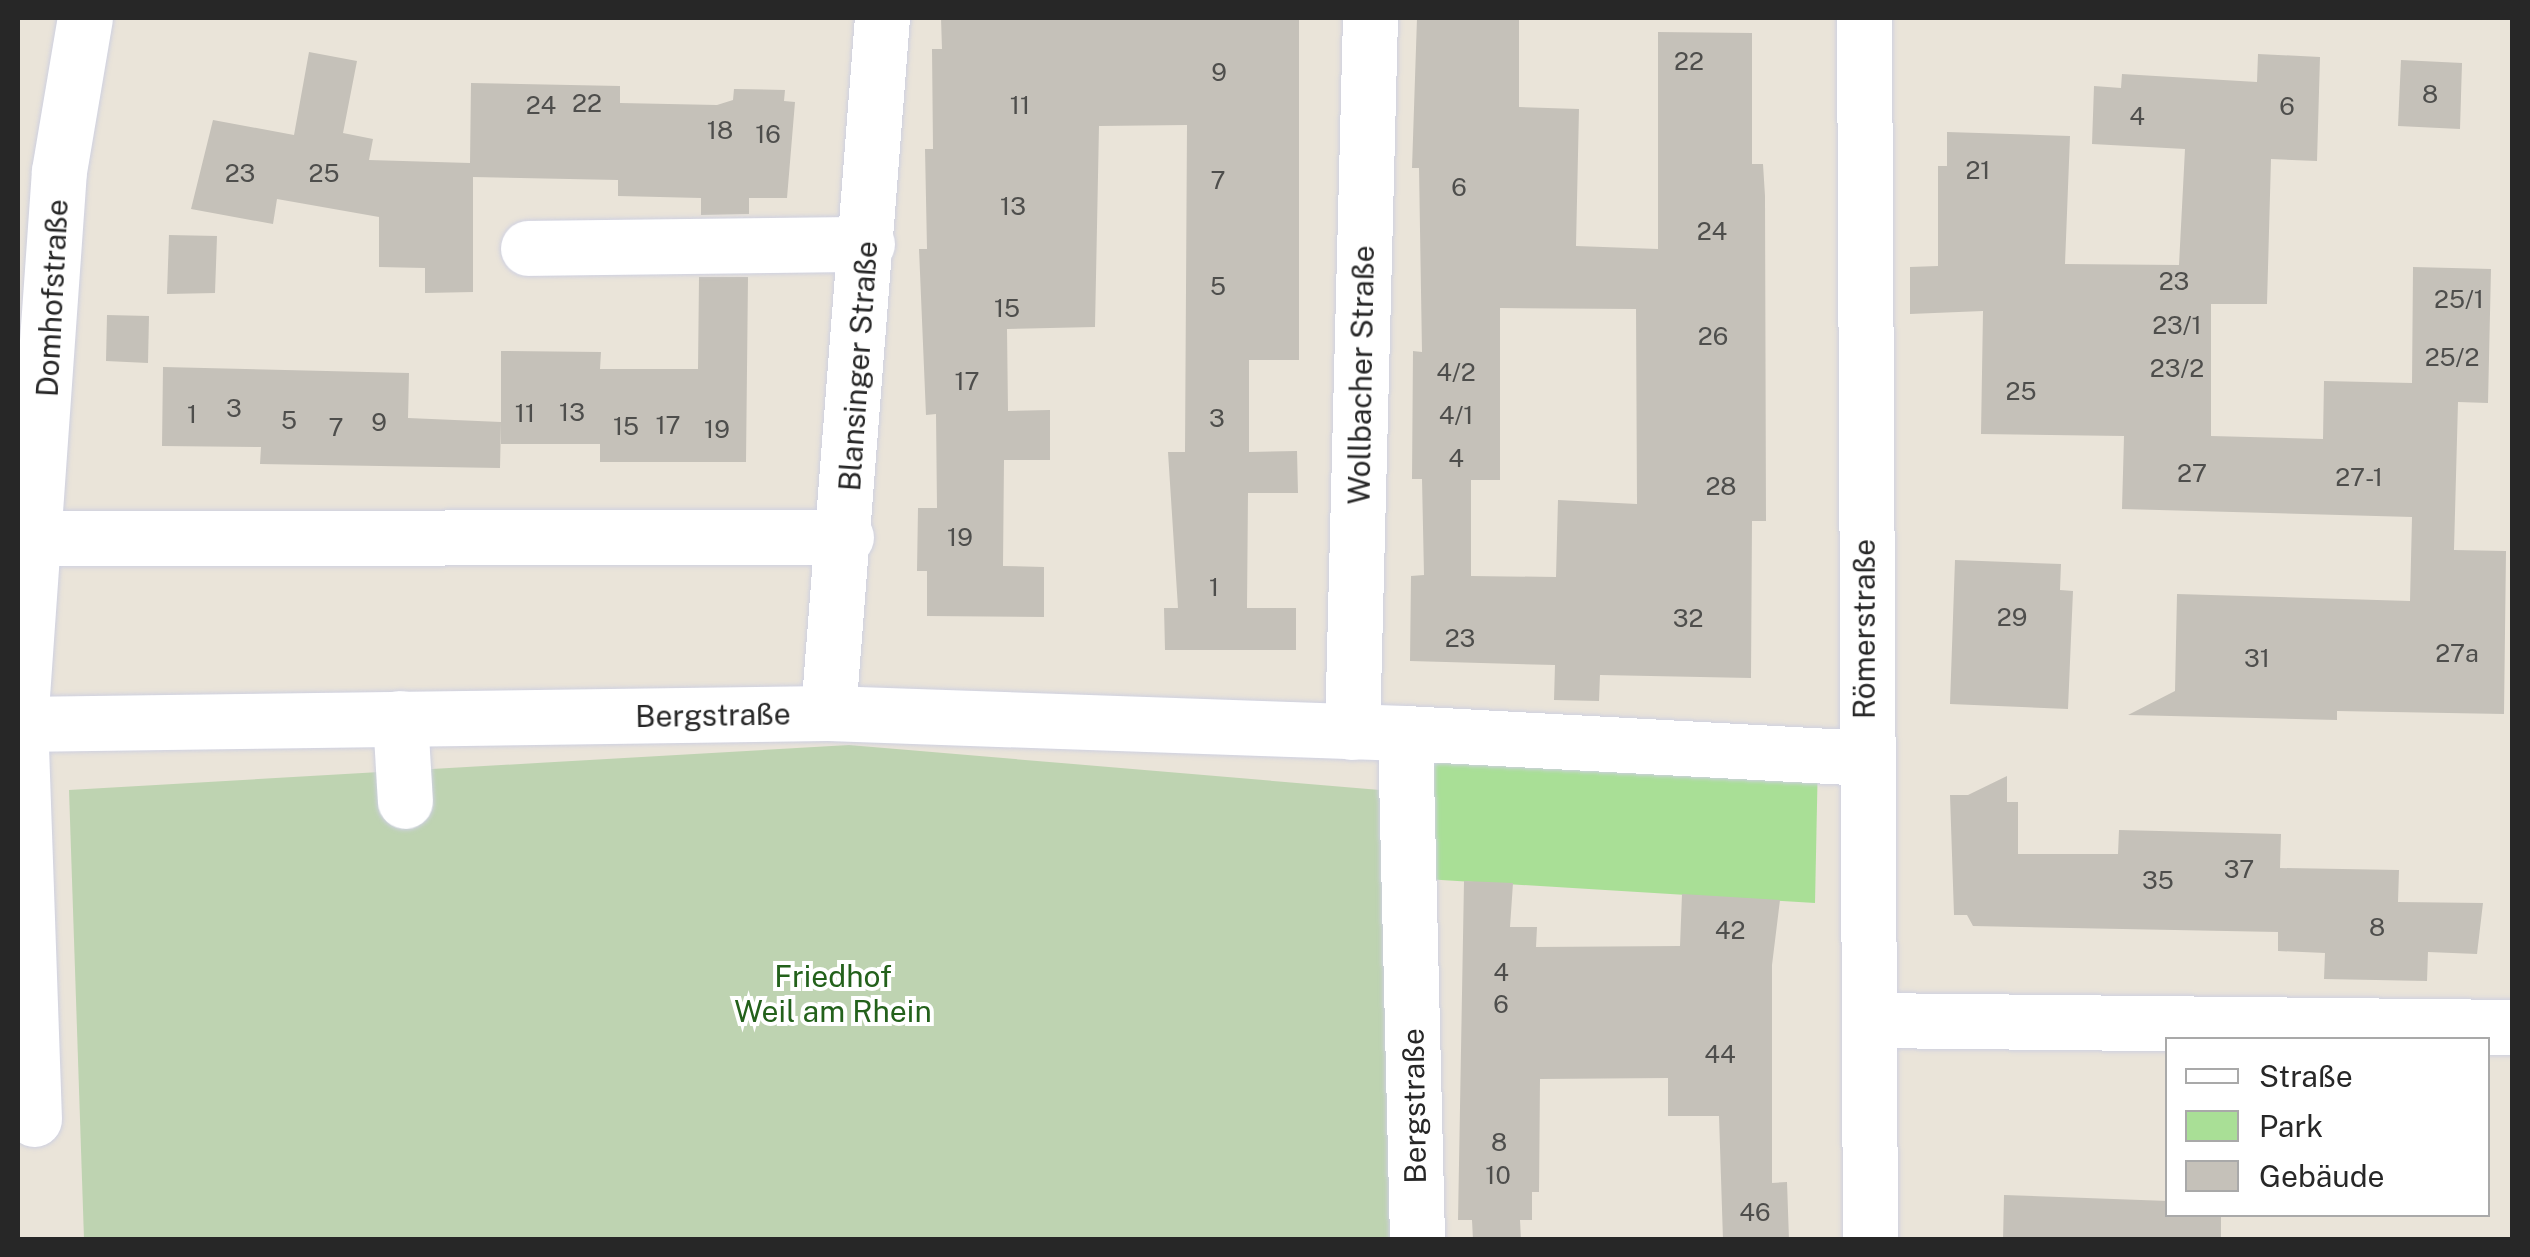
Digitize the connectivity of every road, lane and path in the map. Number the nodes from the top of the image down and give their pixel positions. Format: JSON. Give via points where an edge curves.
{"nodes":[{"id":1,"x":86,"y":18,"type":"edge"},
{"id":2,"x":882,"y":18,"type":"edge"},
{"id":3,"x":1370,"y":18,"type":"edge"},
{"id":4,"x":1864,"y":18,"type":"edge"},
{"id":5,"x":866,"y":244,"type":"junction"},
{"id":6,"x":528,"y":248,"type":"dead end"},
{"id":7,"x":846,"y":537,"type":"junction"},
{"id":8,"x":38,"y":538,"type":"junction"},
{"id":9,"x":828,"y":713,"type":"junction"},
{"id":10,"x":400,"y":718,"type":"junction"},
{"id":11,"x":19,"y":724,"type":"edge"},
{"id":12,"x":1352,"y":732,"type":"junction"},
{"id":13,"x":1405,"y":732,"type":"junction"},
{"id":14,"x":1863,"y":758,"type":"junction"},
{"id":15,"x":405,"y":801,"type":"dead end"},
{"id":16,"x":1869,"y":1020,"type":"junction"},
{"id":17,"x":2512,"y":1027,"type":"edge"},
{"id":18,"x":34,"y":1118,"type":"dead end"},
{"id":19,"x":1417,"y":1240,"type":"edge"},
{"id":20,"x":1870,"y":1240,"type":"edge"}],
"edges":[{"from":1,"to":8,"type":"street","name":"Domhofstraße","via":[[60,171]]},
{"from":2,"to":5,"type":"street","name":"Blansinger Straße"},
{"from":3,"to":12,"type":"street","name":"Wollbacher Straße"},
{"from":4,"to":14,"type":"street","name":"Römerstraße"},
{"from":5,"to":6,"type":"street"},
{"from":5,"to":7,"type":"street","name":"Blansinger Straße"},
{"from":7,"to":8,"type":"street"},
{"from":7,"to":9,"type":"street","name":"Blansinger Straße"},
{"from":8,"to":11,"type":"street","name":"Domhofstraße"},
{"from":9,"to":10,"type":"street","name":"Bergstraße"},
{"from":9,"to":12,"type":"street","name":"Bergstraße"},
{"from":10,"to":11,"type":"street","name":"Bergstraße"},
{"from":10,"to":15,"type":"street"},
{"from":11,"to":18,"type":"street","name":"Domhofstraße"},
{"from":12,"to":13,"type":"street","name":"Bergstraße"},
{"from":13,"to":14,"type":"street","name":"Bergstraße"},
{"from":13,"to":19,"type":"street","name":"Bergstraße"},
{"from":14,"to":16,"type":"street","name":"Römerstraße"},
{"from":16,"to":17,"type":"street"},
{"from":16,"to":20,"type":"street","name":"Römerstraße"}]}
